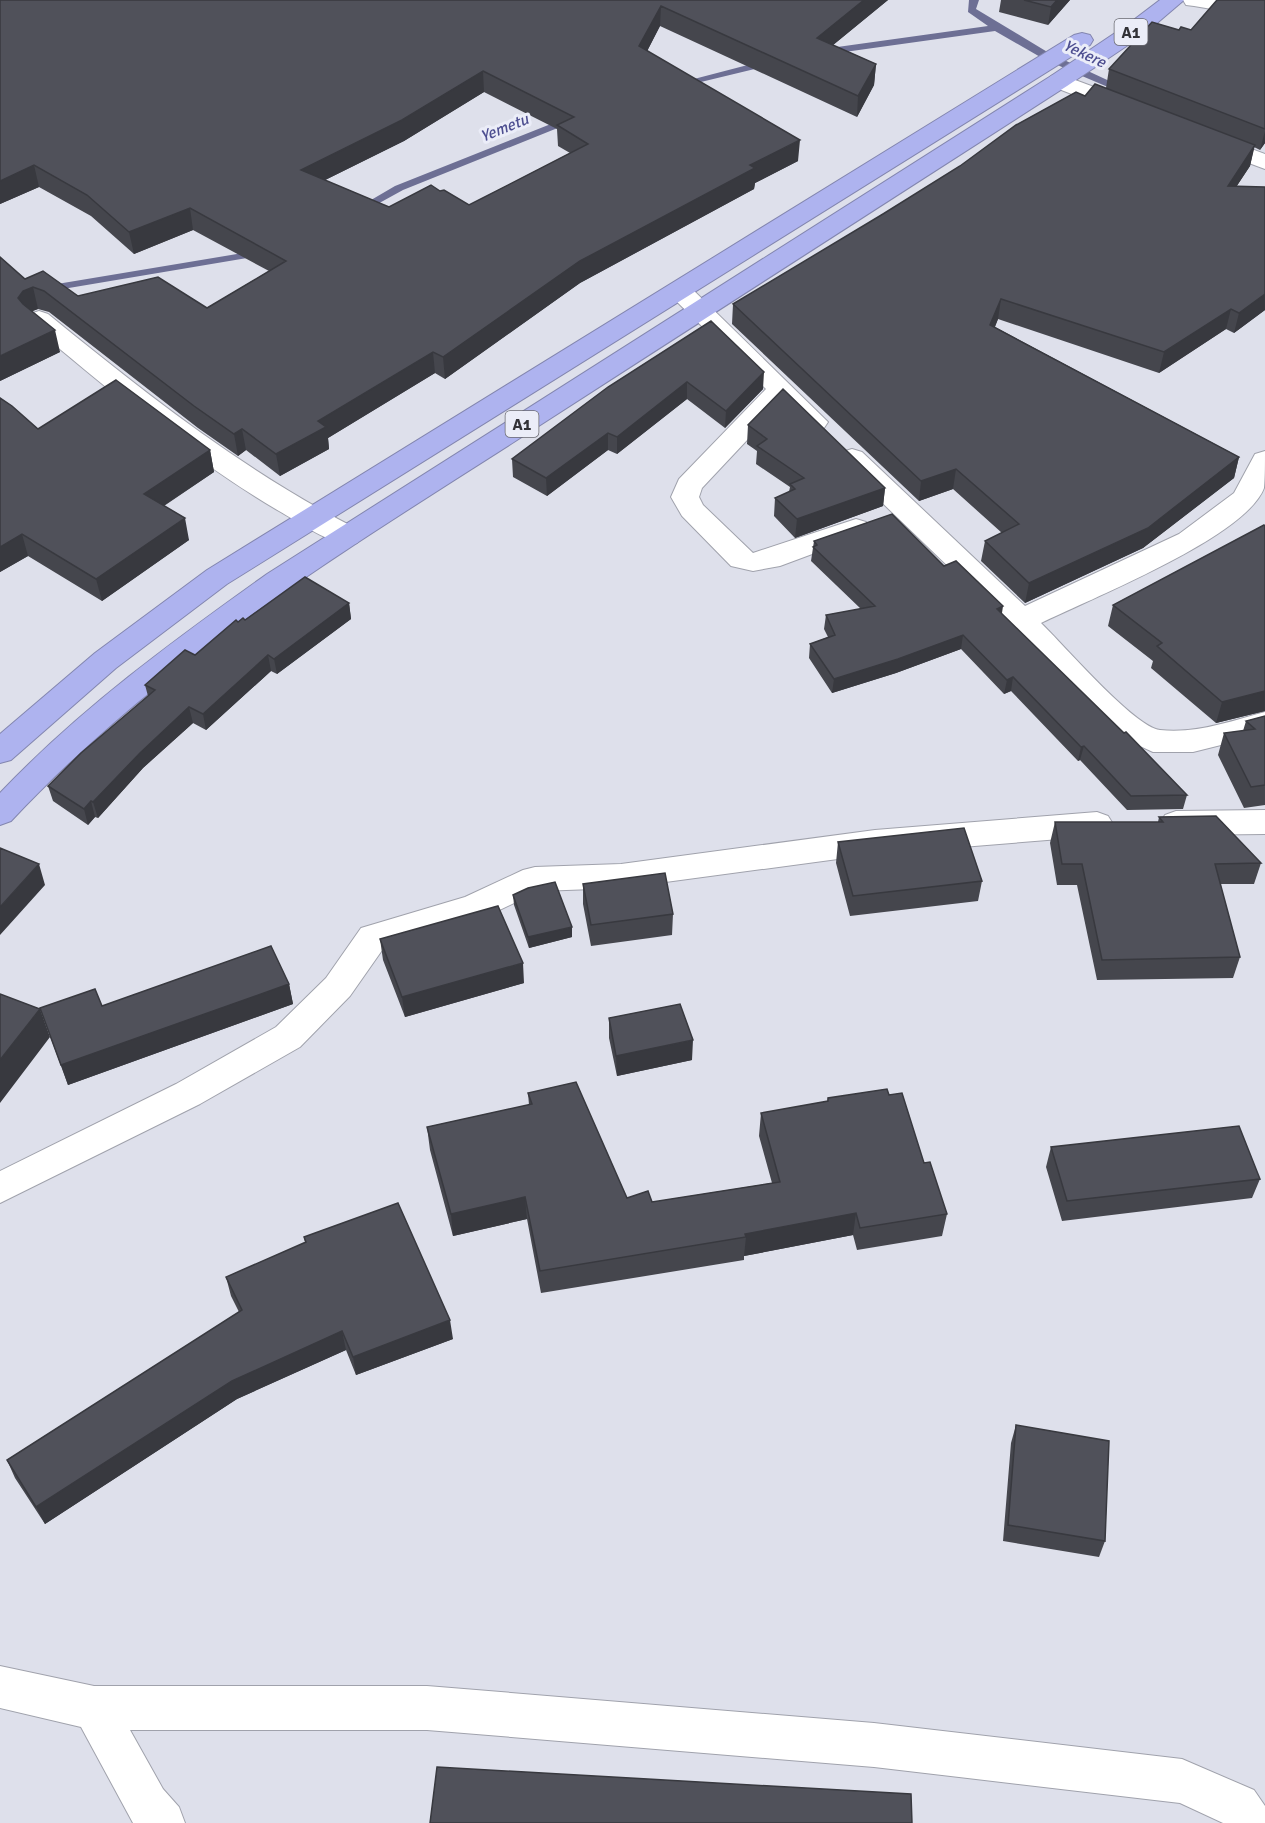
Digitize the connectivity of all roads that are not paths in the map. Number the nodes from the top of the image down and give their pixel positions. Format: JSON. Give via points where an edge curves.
{"nodes":[{"id":1,"x":1141,"y":0,"type":"edge"},
{"id":2,"x":1173,"y":0,"type":"edge"},
{"id":3,"x":1194,"y":0,"type":"edge"},
{"id":4,"x":1265,"y":12,"type":"edge"},
{"id":5,"x":1064,"y":67,"type":"junction"},
{"id":6,"x":1146,"y":115,"type":"edge"},
{"id":7,"x":1189,"y":132,"type":"edge"},
{"id":8,"x":1265,"y":162,"type":"edge"},
{"id":9,"x":679,"y":290,"type":"junction"},
{"id":10,"x":699,"y":310,"type":"junction"},
{"id":11,"x":39,"y":319,"type":"edge"},
{"id":12,"x":781,"y":389,"type":"junction"},
{"id":13,"x":1265,"y":460,"type":"edge"},
{"id":14,"x":906,"y":510,"type":"junction"},
{"id":15,"x":311,"y":519,"type":"junction"},
{"id":16,"x":347,"y":536,"type":"junction"},
{"id":17,"x":1021,"y":620,"type":"junction"},
{"id":18,"x":1265,"y":723,"type":"edge"},
{"id":19,"x":0,"y":752,"type":"edge"},
{"id":20,"x":0,"y":813,"type":"edge"},
{"id":21,"x":1265,"y":822,"type":"edge"},
{"id":22,"x":0,"y":1188,"type":"edge"},
{"id":23,"x":0,"y":1687,"type":"edge"},
{"id":24,"x":94,"y":1708,"type":"junction"},
{"id":25,"x":163,"y":1823,"type":"edge"},
{"id":26,"x":1250,"y":1823,"type":"edge"}],
"edges":[{"from":1,"to":5,"type":"highway","number":"A1","via":[[1102,29]]},
{"from":2,"to":5,"type":"highway","number":"A1"},
{"from":3,"to":4,"type":"street"},
{"from":5,"to":6,"type":"street"},
{"from":5,"to":9,"type":"highway","number":"A1"},
{"from":5,"to":10,"type":"highway","number":"A1"},
{"from":7,"to":8,"type":"street"},
{"from":9,"to":10,"type":"street"},
{"from":9,"to":15,"type":"highway","number":"A1"},
{"from":10,"to":12,"type":"street"},
{"from":10,"to":16,"type":"highway","number":"A1"},
{"from":11,"to":15,"type":"street","via":[[139,403],[256,487]]},
{"from":12,"to":14,"type":"street"},
{"from":12,"to":14,"type":"street","via":[[689,485],[685,497],[692,510],[741,559],[770,559]]},
{"from":13,"to":17,"type":"street","via":[[1245,498],[1189,541]]},
{"from":14,"to":17,"type":"street"},
{"from":15,"to":16,"type":"street"},
{"from":15,"to":19,"type":"highway","number":"A1","via":[[217,577],[126,643]]},
{"from":16,"to":20,"type":"highway","number":"A1","via":[[180,650],[99,716]]},
{"from":17,"to":18,"type":"street","via":[[1125,726],[1153,741],[1193,741]]},
{"from":21,"to":22,"type":"street","via":[[1076,825],[875,842],[621,876],[535,879],[475,907],[373,937],[338,987],[288,1037],[188,1094]]},
{"from":23,"to":24,"type":"street"},
{"from":24,"to":25,"type":"street","via":[[147,1805]]},
{"from":24,"to":26,"type":"street","via":[[427,1708],[874,1745],[1182,1781],[1238,1806]]}]}
